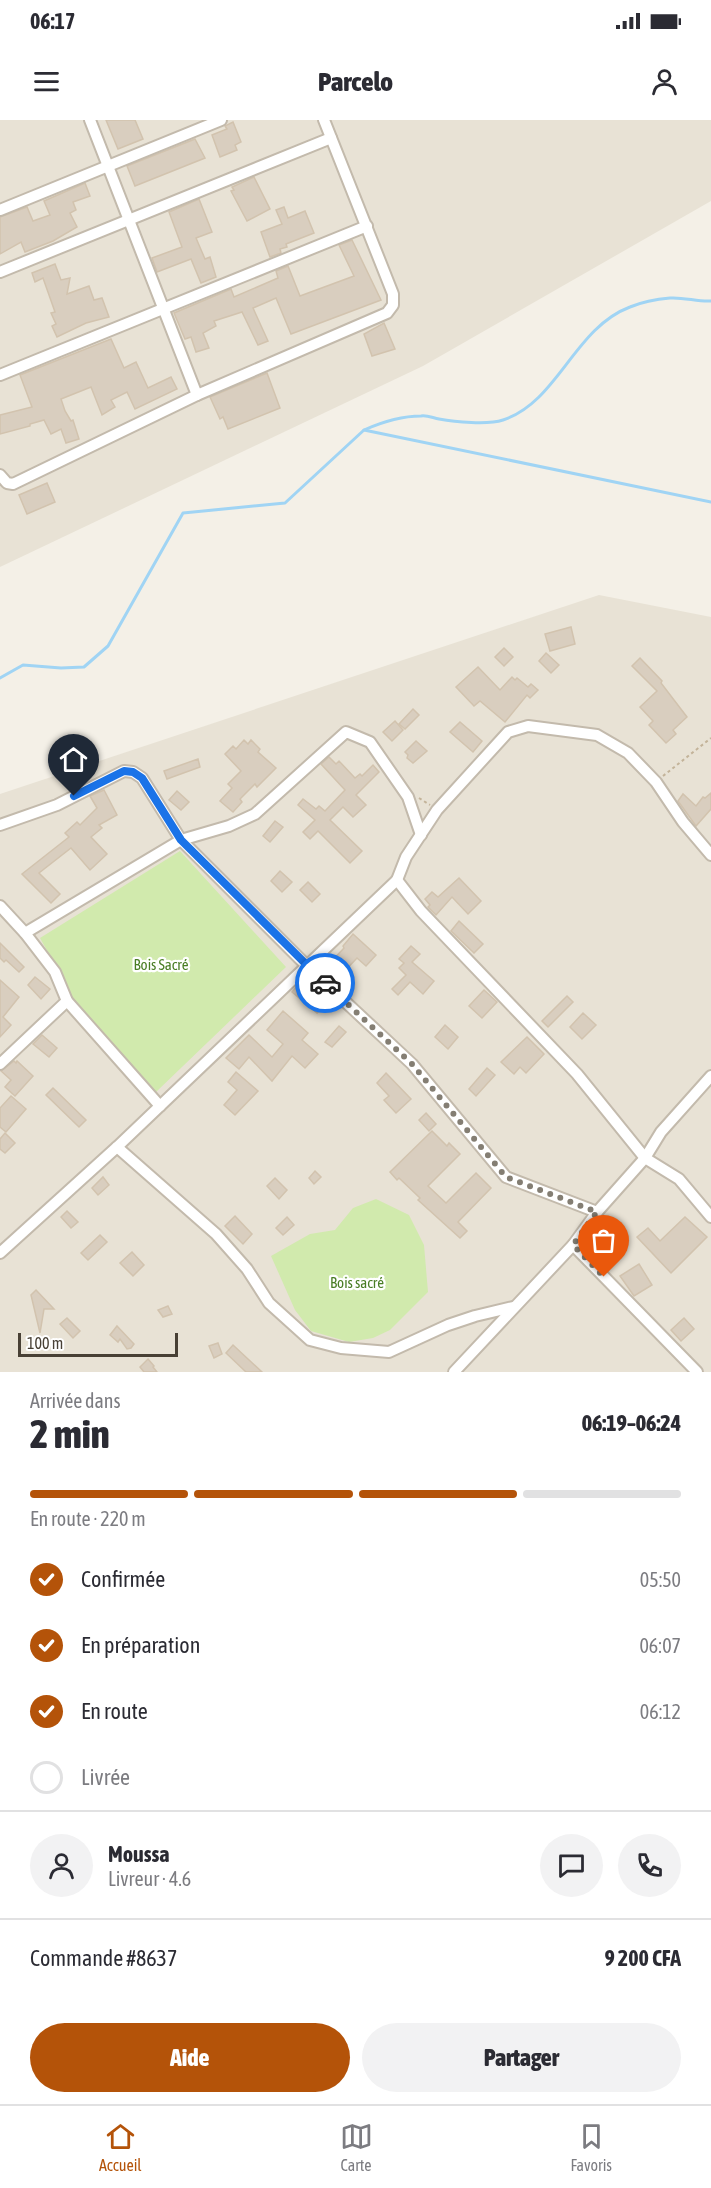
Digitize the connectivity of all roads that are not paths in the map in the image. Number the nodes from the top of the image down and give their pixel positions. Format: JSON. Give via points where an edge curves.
{"nodes":[{"id":1,"x":90,"y":120,"type":"edge"},
{"id":2,"x":221,"y":120,"type":"edge"},
{"id":3,"x":324,"y":120,"type":"edge"},
{"id":4,"x":331,"y":138,"type":"junction"},
{"id":5,"x":108,"y":166,"type":"junction"},
{"id":6,"x":0,"y":210,"type":"edge"},
{"id":7,"x":129,"y":219,"type":"junction"},
{"id":8,"x":367,"y":226,"type":"junction"},
{"id":9,"x":0,"y":272,"type":"edge"},
{"id":10,"x":164,"y":308,"type":"junction"},
{"id":11,"x":0,"y":375,"type":"edge"},
{"id":12,"x":197,"y":395,"type":"junction"},
{"id":13,"x":0,"y":475,"type":"edge"},
{"id":14,"x":0,"y":825,"type":"edge"},
{"id":15,"x":421,"y":835,"type":"junction"},
{"id":16,"x":181,"y":840,"type":"junction"},
{"id":17,"x":711,"y":855,"type":"edge"},
{"id":18,"x":397,"y":880,"type":"junction"},
{"id":19,"x":0,"y":906,"type":"edge"},
{"id":20,"x":25,"y":933,"type":"junction"},
{"id":21,"x":308,"y":967,"type":"junction"},
{"id":22,"x":67,"y":1001,"type":"junction"},
{"id":23,"x":0,"y":1064,"type":"edge"},
{"id":24,"x":711,"y":1076,"type":"edge"},
{"id":25,"x":160,"y":1106,"type":"junction"},
{"id":26,"x":117,"y":1147,"type":"junction"},
{"id":27,"x":645,"y":1158,"type":"junction"},
{"id":28,"x":597,"y":1212,"type":"junction"},
{"id":29,"x":711,"y":1217,"type":"edge"},
{"id":30,"x":573,"y":1245,"type":"junction"},
{"id":31,"x":0,"y":1253,"type":"edge"},
{"id":32,"x":513,"y":1307,"type":"junction"},
{"id":33,"x":454,"y":1372,"type":"edge"},
{"id":34,"x":697,"y":1372,"type":"edge"}],
"edges":[{"from":1,"to":5,"type":"street"},
{"from":2,"to":5,"type":"street"},
{"from":3,"to":4,"type":"street"},
{"from":4,"to":7,"type":"street"},
{"from":4,"to":8,"type":"street"},
{"from":5,"to":6,"type":"street"},
{"from":5,"to":7,"type":"street"},
{"from":7,"to":9,"type":"street"},
{"from":7,"to":10,"type":"street"},
{"from":8,"to":10,"type":"street"},
{"from":8,"to":12,"type":"street","via":[[393,294],[393,305],[387,313]]},
{"from":10,"to":11,"type":"street"},
{"from":10,"to":12,"type":"street"},
{"from":12,"to":13,"type":"street","via":[[13,484]]},
{"from":14,"to":16,"type":"street","via":[[57,805],[124,771],[142,778]]},
{"from":15,"to":16,"type":"street","via":[[408,797],[370,742],[346,732],[255,814]]},
{"from":15,"to":17,"type":"street","via":[[437,810],[508,732],[528,726],[597,735],[628,753],[656,782]]},
{"from":15,"to":18,"type":"street","via":[[405,857]]},
{"from":16,"to":20,"type":"street"},
{"from":16,"to":21,"type":"street"},
{"from":18,"to":21,"type":"street"},
{"from":18,"to":27,"type":"street","via":[[421,911],[577,1074]]},
{"from":19,"to":20,"type":"street"},
{"from":20,"to":22,"type":"street","via":[[55,972]]},
{"from":21,"to":25,"type":"street"},
{"from":21,"to":28,"type":"street","via":[[412,1064],[506,1177]]},
{"from":22,"to":23,"type":"street"},
{"from":22,"to":25,"type":"street"},
{"from":24,"to":27,"type":"street","via":[[661,1131]]},
{"from":25,"to":26,"type":"street"},
{"from":26,"to":31,"type":"street"},
{"from":26,"to":32,"type":"street","via":[[216,1234],[247,1269],[269,1303],[310,1340],[341,1348],[389,1352],[448,1325]]},
{"from":27,"to":28,"type":"street"},
{"from":27,"to":29,"type":"street","via":[[679,1179]]},
{"from":28,"to":30,"type":"street"},
{"from":30,"to":32,"type":"street"},
{"from":30,"to":34,"type":"street"},
{"from":32,"to":33,"type":"street"}]}
